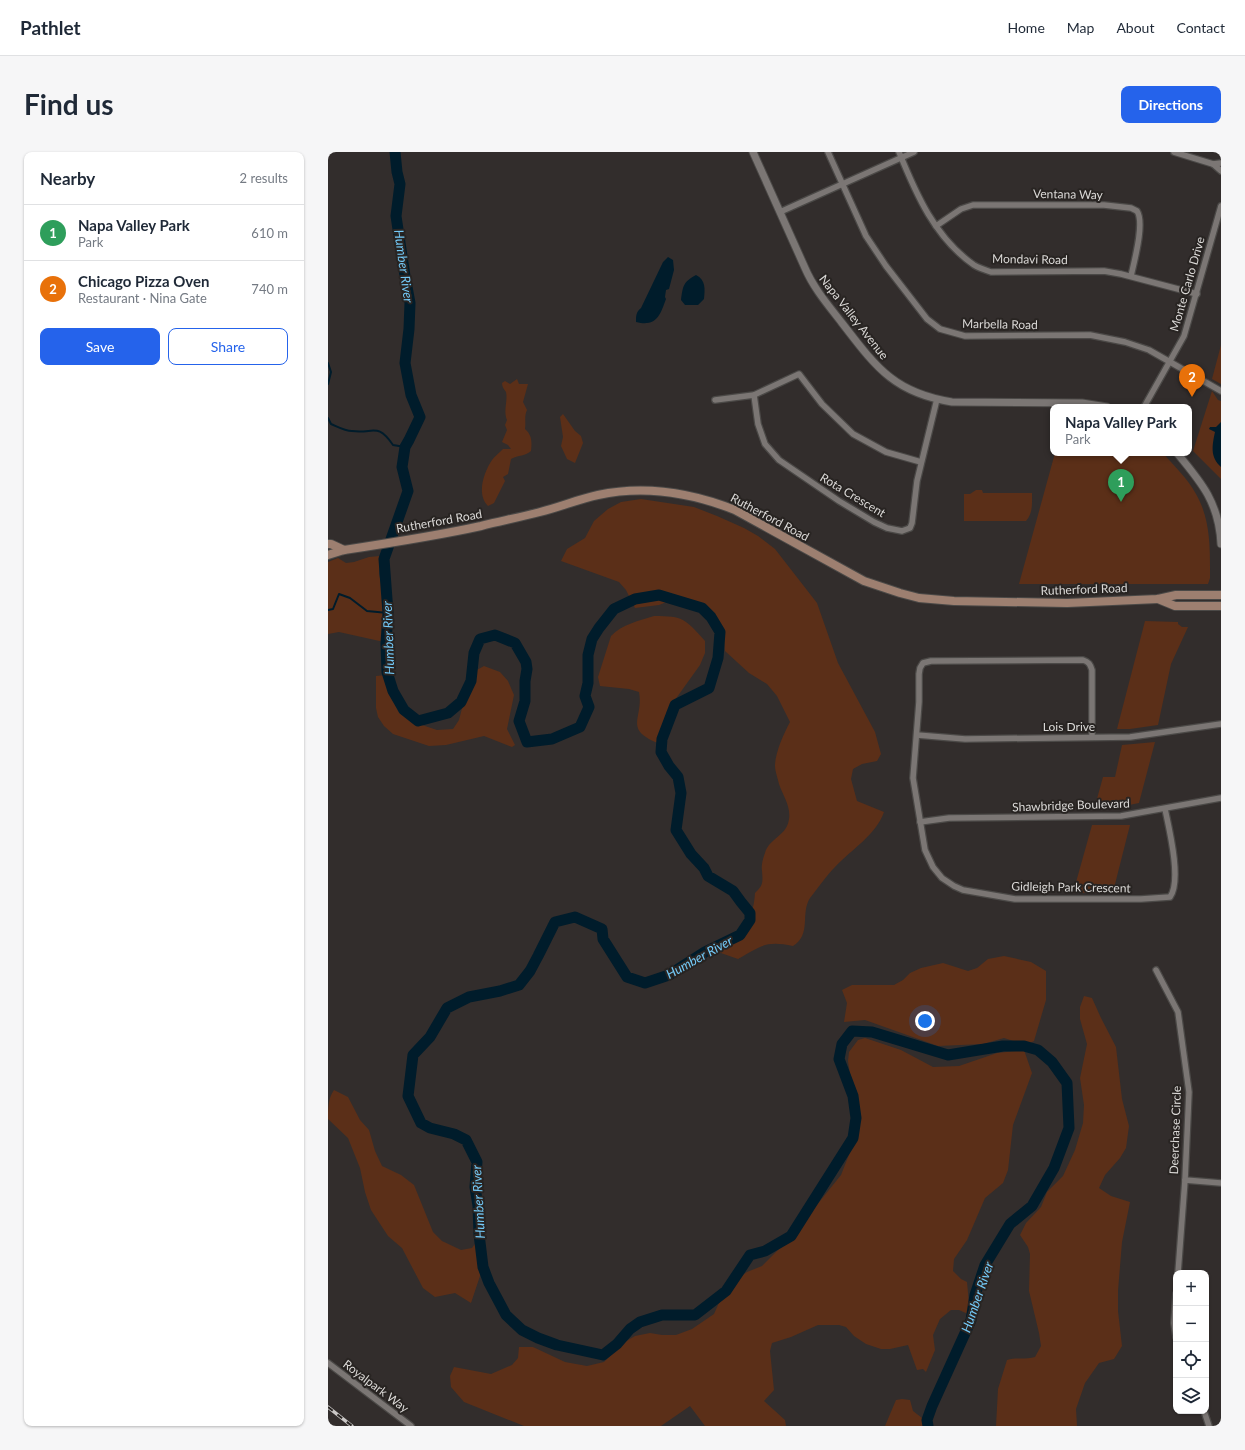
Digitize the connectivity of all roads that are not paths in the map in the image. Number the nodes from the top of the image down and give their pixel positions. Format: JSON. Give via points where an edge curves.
{"nodes":[{"id":1,"x":753,"y":152,"type":"edge"},
{"id":2,"x":828,"y":152,"type":"edge"},
{"id":3,"x":914,"y":152,"type":"edge"},
{"id":4,"x":1174,"y":152,"type":"edge"},
{"id":5,"x":900,"y":155,"type":"edge"},
{"id":6,"x":1221,"y":163,"type":"edge"},
{"id":7,"x":1213,"y":164,"type":"junction"},
{"id":8,"x":1221,"y":171,"type":"edge"},
{"id":9,"x":842,"y":184,"type":"junction"},
{"id":10,"x":1221,"y":206,"type":"edge"},
{"id":11,"x":780,"y":212,"type":"junction"},
{"id":12,"x":936,"y":226,"type":"junction"},
{"id":13,"x":1131,"y":276,"type":"junction"},
{"id":14,"x":1196,"y":294,"type":"junction"},
{"id":15,"x":1170,"y":362,"type":"junction"},
{"id":16,"x":1221,"y":392,"type":"edge"},
{"id":17,"x":754,"y":395,"type":"junction"},
{"id":18,"x":715,"y":400,"type":"dead end"},
{"id":19,"x":937,"y":400,"type":"junction"},
{"id":20,"x":1088,"y":404,"type":"edge"},
{"id":21,"x":1146,"y":404,"type":"edge"},
{"id":22,"x":1179,"y":456,"type":"edge"},
{"id":23,"x":921,"y":462,"type":"junction"},
{"id":24,"x":328,"y":544,"type":"edge"},
{"id":25,"x":1221,"y":544,"type":"edge"},
{"id":26,"x":344,"y":550,"type":"junction"},
{"id":27,"x":328,"y":555,"type":"edge"},
{"id":28,"x":1221,"y":595,"type":"edge"},
{"id":29,"x":1158,"y":599,"type":"junction"},
{"id":30,"x":1221,"y":606,"type":"edge"},
{"id":31,"x":1221,"y":724,"type":"edge"},
{"id":32,"x":917,"y":735,"type":"junction"},
{"id":33,"x":1092,"y":737,"type":"junction"},
{"id":34,"x":1221,"y":798,"type":"edge"},
{"id":35,"x":1165,"y":809,"type":"junction"},
{"id":36,"x":920,"y":822,"type":"junction"},
{"id":37,"x":1156,"y":970,"type":"dead end"},
{"id":38,"x":1185,"y":1180,"type":"junction"},
{"id":39,"x":1221,"y":1183,"type":"edge"},
{"id":40,"x":1178,"y":1270,"type":"edge"},
{"id":41,"x":328,"y":1363,"type":"edge"},
{"id":42,"x":1205,"y":1414,"type":"edge"},
{"id":43,"x":411,"y":1426,"type":"edge"},
{"id":44,"x":1209,"y":1426,"type":"edge"}],
"edges":[{"from":1,"to":11,"type":"street","name":"Napa Valley Avenue"},
{"from":2,"to":9,"type":"street","name":"Marbella Road"},
{"from":3,"to":5,"type":"street"},
{"from":4,"to":7,"type":"street"},
{"from":5,"to":9,"type":"street"},
{"from":5,"to":12,"type":"street","name":"Mondavi Road","via":[[926,212]]},
{"from":6,"to":7,"type":"street"},
{"from":7,"to":8,"type":"street"},
{"from":9,"to":11,"type":"street"},
{"from":9,"to":15,"type":"street","name":"Marbella Road","via":[[866,236],[882,260],[927,319],[940,329],[965,336],[1090,335],[1149,350]]},
{"from":10,"to":14,"type":"street","name":"Monte Carlo Drive"},
{"from":11,"to":19,"type":"street","name":"Napa Valley Avenue","via":[[814,286],[875,364],[904,387]]},
{"from":12,"to":13,"type":"street","name":"Mondavi Road","via":[[954,249],[975,266],[991,272],[1104,271]]},
{"from":12,"to":13,"type":"street","name":"Ventana Way","via":[[961,209],[973,205],[1099,205],[1131,208],[1137,211],[1140,220]]},
{"from":13,"to":14,"type":"street","name":"Mondavi Road"},
{"from":14,"to":15,"type":"street","name":"Monte Carlo Drive","via":[[1184,336]]},
{"from":15,"to":16,"type":"street","name":"Marbella Road"},
{"from":15,"to":21,"type":"street","name":"Monte Carlo Drive"},
{"from":17,"to":18,"type":"street"},
{"from":17,"to":23,"type":"street","via":[[799,374],[822,404],[853,434],[886,452]]},
{"from":17,"to":23,"type":"street","name":"Rota Crescent","via":[[758,424],[765,444],[779,460],[839,501],[888,528],[902,531],[910,528]]},
{"from":19,"to":20,"type":"street","name":"Napa Valley Avenue","via":[[962,403]]},
{"from":19,"to":23,"type":"street","name":"Rota Crescent"},
{"from":22,"to":25,"type":"street","via":[[1209,495],[1218,520]]},
{"from":24,"to":26,"type":"main road"},
{"from":26,"to":27,"type":"main road","name":"Rutherford Road"},
{"from":26,"to":29,"type":"main road","name":"Rutherford Road","via":[[463,530],[599,495],[628,491],[659,491],[694,496],[735,510],[864,581],[919,598],[1067,603]]},
{"from":28,"to":29,"type":"main road","name":"Rutherford Road","via":[[1176,595]]},
{"from":29,"to":30,"type":"main road","name":"Rutherford Road","via":[[1175,606]]},
{"from":31,"to":33,"type":"street","name":"Lois Drive","via":[[1130,737]]},
{"from":32,"to":33,"type":"street","name":"Lois Drive","via":[[965,739]]},
{"from":32,"to":33,"type":"street","name":"Gidleigh Park Crescent","via":[[919,674],[923,663],[1083,660],[1092,670]]},
{"from":32,"to":36,"type":"street","name":"Gidleigh Park Crescent","via":[[913,778]]},
{"from":34,"to":35,"type":"street","name":"Shawbridge Boulevard"},
{"from":35,"to":36,"type":"street","name":"Shawbridge Boulevard","via":[[1121,816],[949,818]]},
{"from":35,"to":36,"type":"street","name":"Gidleigh Park Crescent","via":[[1172,850],[1174,890],[1170,897],[1165,898],[1025,899],[963,890],[946,881],[933,867],[925,850]]},
{"from":37,"to":38,"type":"street","name":"Deerchase Circle","via":[[1178,1012],[1181,1026],[1189,1092]]},
{"from":38,"to":39,"type":"street"},
{"from":38,"to":40,"type":"street","name":"Deerchase Circle"},
{"from":41,"to":43,"type":"street","name":"Royalpark Way"},
{"from":42,"to":44,"type":"street"}]}
